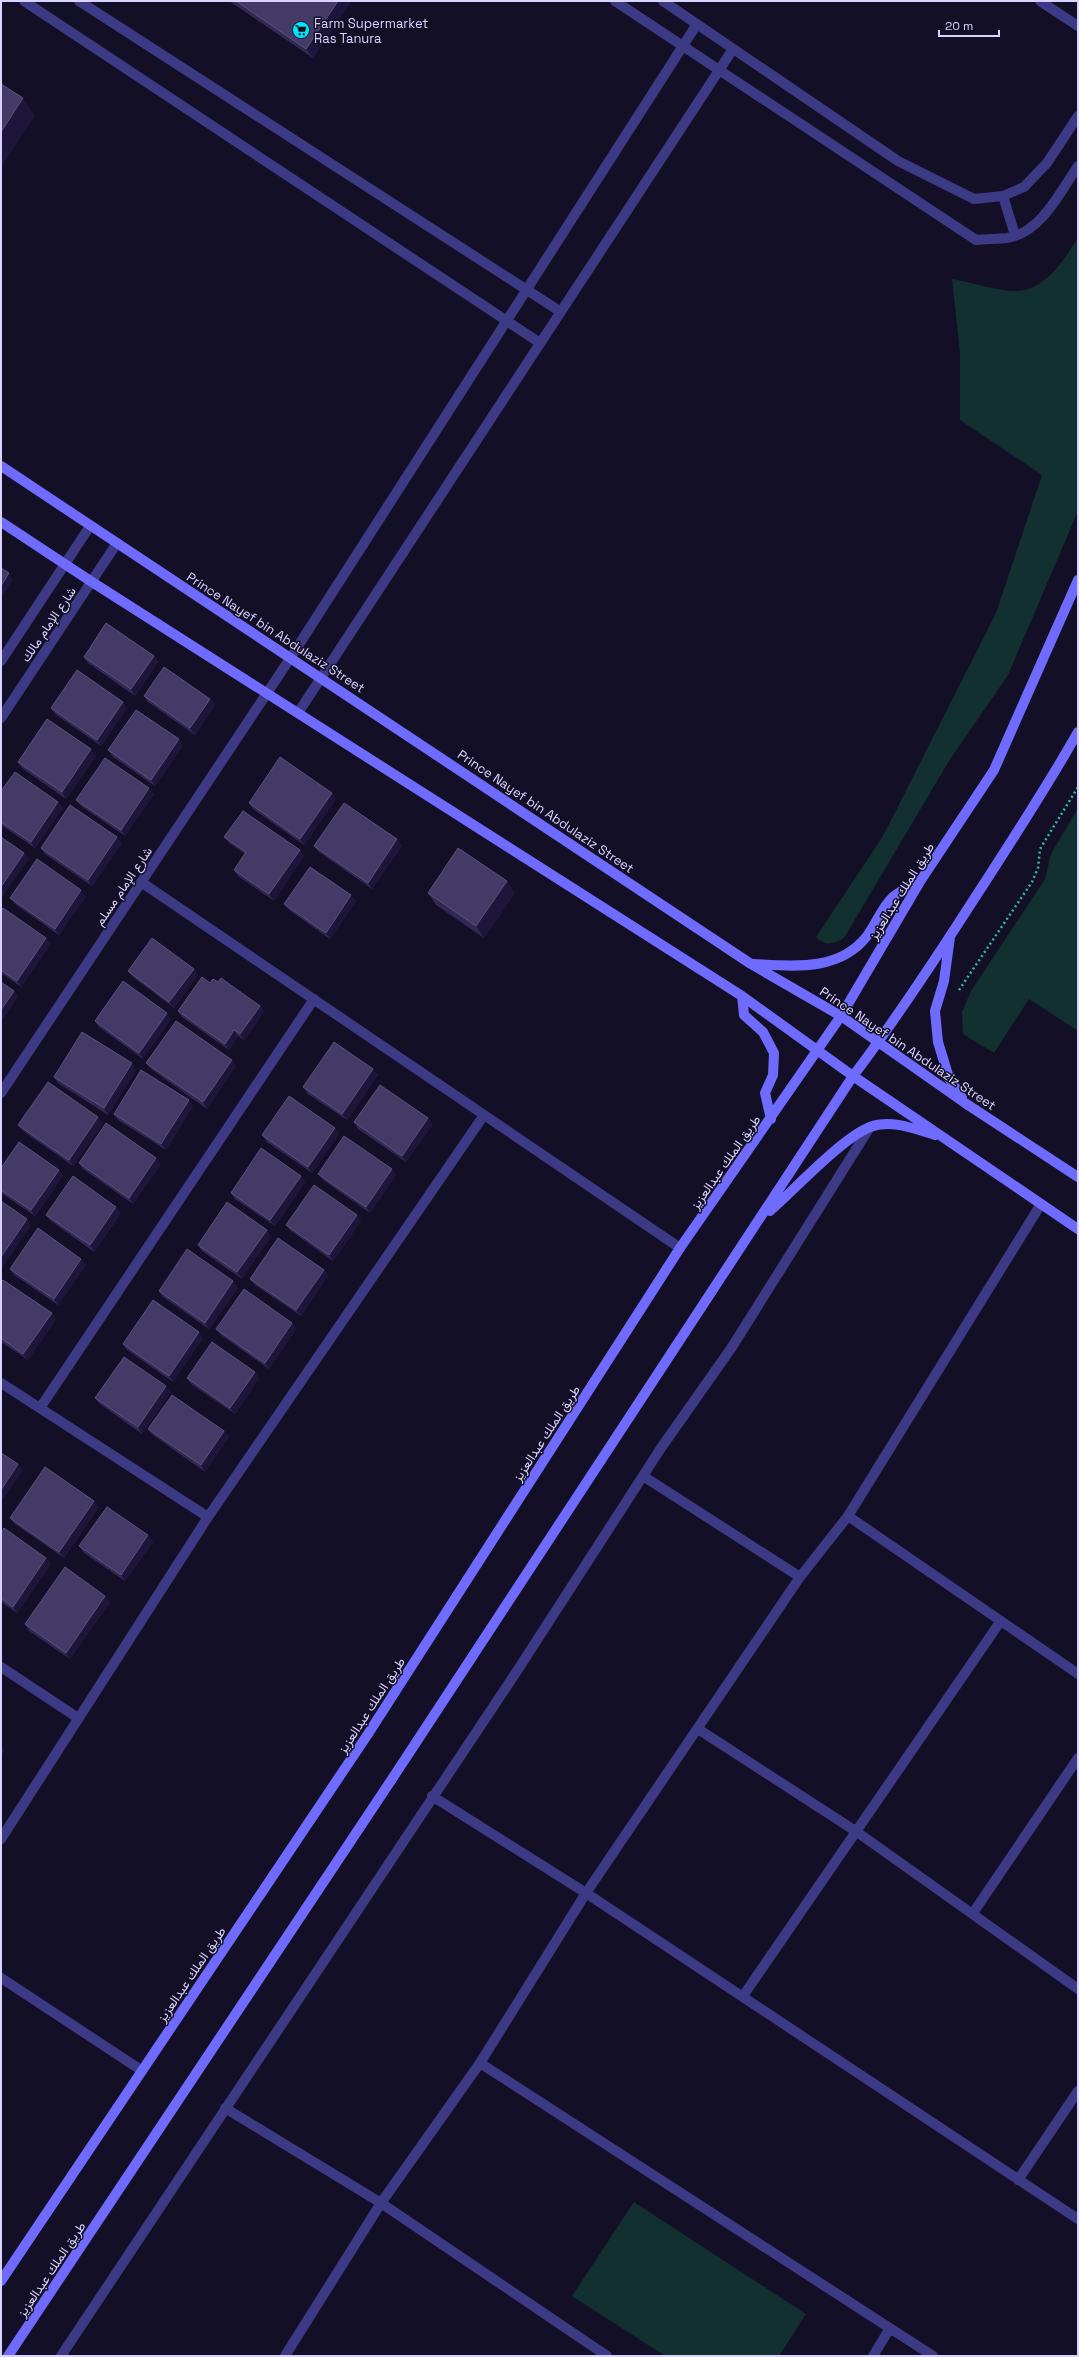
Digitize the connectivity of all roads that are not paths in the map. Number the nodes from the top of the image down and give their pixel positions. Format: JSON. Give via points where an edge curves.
{"nodes":[{"id":1,"x":24,"y":1,"type":"edge"},
{"id":2,"x":79,"y":1,"type":"edge"},
{"id":3,"x":615,"y":1,"type":"edge"},
{"id":4,"x":663,"y":1,"type":"edge"},
{"id":5,"x":1040,"y":1,"type":"edge"},
{"id":6,"x":697,"y":24,"type":"junction"},
{"id":7,"x":1078,"y":26,"type":"edge"},
{"id":8,"x":683,"y":46,"type":"junction"},
{"id":9,"x":733,"y":49,"type":"junction"},
{"id":10,"x":719,"y":70,"type":"junction"},
{"id":11,"x":1078,"y":116,"type":"edge"},
{"id":12,"x":1078,"y":166,"type":"edge"},
{"id":13,"x":1003,"y":196,"type":"junction"},
{"id":14,"x":1015,"y":235,"type":"junction"},
{"id":15,"x":527,"y":289,"type":"junction"},
{"id":16,"x":561,"y":312,"type":"junction"},
{"id":17,"x":506,"y":321,"type":"junction"},
{"id":18,"x":540,"y":343,"type":"junction"},
{"id":19,"x":1,"y":466,"type":"edge"},
{"id":20,"x":1,"y":522,"type":"edge"},
{"id":21,"x":90,"y":526,"type":"junction"},
{"id":22,"x":117,"y":543,"type":"junction"},
{"id":23,"x":65,"y":564,"type":"junction"},
{"id":24,"x":1078,"y":580,"type":"edge"},
{"id":25,"x":92,"y":582,"type":"junction"},
{"id":26,"x":291,"y":657,"type":"junction"},
{"id":27,"x":1,"y":661,"type":"edge"},
{"id":28,"x":322,"y":677,"type":"junction"},
{"id":29,"x":266,"y":693,"type":"junction"},
{"id":30,"x":298,"y":713,"type":"junction"},
{"id":31,"x":1,"y":718,"type":"edge"},
{"id":32,"x":1078,"y":732,"type":"edge"},
{"id":33,"x":921,"y":880,"type":"junction"},
{"id":34,"x":141,"y":882,"type":"junction"},
{"id":35,"x":950,"y":935,"type":"junction"},
{"id":36,"x":751,"y":964,"type":"junction"},
{"id":37,"x":742,"y":996,"type":"junction"},
{"id":38,"x":314,"y":999,"type":"junction"},
{"id":39,"x":841,"y":1016,"type":"junction"},
{"id":40,"x":879,"y":1042,"type":"junction"},
{"id":41,"x":818,"y":1050,"type":"junction"},
{"id":42,"x":853,"y":1076,"type":"junction"},
{"id":43,"x":4,"y":1081,"type":"edge"},
{"id":44,"x":1,"y":1093,"type":"edge"},
{"id":45,"x":965,"y":1103,"type":"junction"},
{"id":46,"x":484,"y":1115,"type":"junction"},
{"id":47,"x":771,"y":1119,"type":"junction"},
{"id":48,"x":870,"y":1127,"type":"junction"},
{"id":49,"x":947,"y":1139,"type":"junction"},
{"id":50,"x":1078,"y":1177,"type":"edge"},
{"id":51,"x":1041,"y":1204,"type":"junction"},
{"id":52,"x":760,"y":1221,"type":"junction"},
{"id":53,"x":1078,"y":1229,"type":"edge"},
{"id":54,"x":680,"y":1248,"type":"junction"},
{"id":55,"x":1,"y":1383,"type":"edge"},
{"id":56,"x":40,"y":1408,"type":"junction"},
{"id":57,"x":643,"y":1476,"type":"junction"},
{"id":58,"x":848,"y":1516,"type":"junction"},
{"id":59,"x":208,"y":1517,"type":"junction"},
{"id":60,"x":800,"y":1577,"type":"junction"},
{"id":61,"x":1000,"y":1622,"type":"junction"},
{"id":62,"x":1,"y":1667,"type":"edge"},
{"id":63,"x":1078,"y":1674,"type":"edge"},
{"id":64,"x":78,"y":1718,"type":"junction"},
{"id":65,"x":698,"y":1729,"type":"junction"},
{"id":66,"x":1078,"y":1758,"type":"edge"},
{"id":67,"x":432,"y":1796,"type":"junction"},
{"id":68,"x":856,"y":1832,"type":"junction"},
{"id":69,"x":1,"y":1838,"type":"edge"},
{"id":70,"x":586,"y":1893,"type":"junction"},
{"id":71,"x":973,"y":1914,"type":"junction"},
{"id":72,"x":1,"y":1978,"type":"edge"},
{"id":73,"x":1078,"y":1989,"type":"edge"},
{"id":74,"x":742,"y":1996,"type":"junction"},
{"id":75,"x":480,"y":2063,"type":"junction"},
{"id":76,"x":142,"y":2070,"type":"junction"},
{"id":77,"x":1078,"y":2091,"type":"edge"},
{"id":78,"x":225,"y":2108,"type":"junction"},
{"id":79,"x":1018,"y":2180,"type":"junction"},
{"id":80,"x":381,"y":2203,"type":"junction"},
{"id":81,"x":1078,"y":2219,"type":"edge"},
{"id":82,"x":1,"y":2281,"type":"edge"},
{"id":83,"x":890,"y":2328,"type":"junction"},
{"id":84,"x":8,"y":2356,"type":"edge"},
{"id":85,"x":61,"y":2356,"type":"edge"},
{"id":86,"x":285,"y":2356,"type":"edge"},
{"id":87,"x":607,"y":2356,"type":"edge"},
{"id":88,"x":873,"y":2356,"type":"edge"},
{"id":89,"x":933,"y":2356,"type":"edge"}],
"edges":[{"from":1,"to":17,"type":"street"},
{"from":2,"to":15,"type":"street"},
{"from":3,"to":8,"type":"street"},
{"from":4,"to":6,"type":"street"},
{"from":5,"to":7,"type":"street"},
{"from":6,"to":8,"type":"street","name":"شارع الإمام مسلم"},
{"from":6,"to":9,"type":"street"},
{"from":8,"to":10,"type":"street"},
{"from":8,"to":15,"type":"street","name":"شارع الإمام مسلم"},
{"from":9,"to":10,"type":"street"},
{"from":9,"to":13,"type":"street","via":[[898,161],[974,199]]},
{"from":10,"to":14,"type":"street","via":[[976,240],[1008,238]]},
{"from":10,"to":16,"type":"street"},
{"from":11,"to":13,"type":"street","via":[[1047,163],[1024,187]]},
{"from":12,"to":14,"type":"street","via":[[1037,224]]},
{"from":13,"to":14,"type":"street"},
{"from":15,"to":16,"type":"street"},
{"from":15,"to":17,"type":"street","name":"شارع الإمام مسلم"},
{"from":16,"to":18,"type":"street"},
{"from":17,"to":18,"type":"street"},
{"from":17,"to":26,"type":"street","name":"شارع الإمام مسلم"},
{"from":18,"to":28,"type":"street"},
{"from":19,"to":21,"type":"main road","name":"Prince Nayef bin Abdulaziz Street"},
{"from":20,"to":23,"type":"main road"},
{"from":21,"to":22,"type":"main road","name":"Prince Nayef bin Abdulaziz Street"},
{"from":21,"to":23,"type":"street","name":"شارع الإمام مالك"},
{"from":22,"to":25,"type":"street","name":"شارع الإمام مالك"},
{"from":22,"to":26,"type":"main road","name":"Prince Nayef bin Abdulaziz Street"},
{"from":23,"to":25,"type":"main road"},
{"from":23,"to":27,"type":"street","name":"شارع الإمام مالك"},
{"from":24,"to":33,"type":"main road","name":"طريق الملك عبدالعزيز","via":[[994,770]]},
{"from":25,"to":29,"type":"main road"},
{"from":25,"to":31,"type":"street","name":"شارع الإمام مالك"},
{"from":26,"to":28,"type":"main road","name":"Prince Nayef bin Abdulaziz Street"},
{"from":26,"to":29,"type":"street","name":"شارع الإمام مسلم"},
{"from":28,"to":30,"type":"street"},
{"from":28,"to":36,"type":"main road","name":"Prince Nayef bin Abdulaziz Street"},
{"from":29,"to":30,"type":"main road"},
{"from":29,"to":34,"type":"street","name":"شارع الإمام مسلم"},
{"from":30,"to":37,"type":"main road"},
{"from":32,"to":35,"type":"main road","name":"طريق الملك عبدالعزيز","via":[[1038,801]]},
{"from":33,"to":36,"type":"main road","via":[[892,897],[867,937],[851,951],[833,960],[818,965]]},
{"from":33,"to":39,"type":"main road","name":"طريق الملك عبدالعزيز"},
{"from":34,"to":38,"type":"street"},
{"from":34,"to":43,"type":"street","name":"شارع الإمام مسلم"},
{"from":35,"to":40,"type":"main road","name":"طريق الملك عبدالعزيز"},
{"from":35,"to":45,"type":"main road","via":[[944,981],[934,1011],[938,1042],[949,1078]]},
{"from":36,"to":39,"type":"main road","name":"Prince Nayef bin Abdulaziz Street"},
{"from":37,"to":41,"type":"main road"},
{"from":37,"to":47,"type":"main road","via":[[744,1015],[763,1032],[774,1053],[773,1075],[765,1094]]},
{"from":38,"to":46,"type":"street"},
{"from":38,"to":56,"type":"street"},
{"from":39,"to":40,"type":"main road","name":"Prince Nayef bin Abdulaziz Street"},
{"from":39,"to":41,"type":"main road","name":"طريق الملك عبدالعزيز"},
{"from":40,"to":42,"type":"main road","name":"طريق الملك عبدالعزيز"},
{"from":40,"to":45,"type":"main road","name":"Prince Nayef bin Abdulaziz Street"},
{"from":41,"to":42,"type":"main road"},
{"from":41,"to":47,"type":"main road","name":"طريق الملك عبدالعزيز"},
{"from":42,"to":49,"type":"main road"},
{"from":42,"to":52,"type":"main road","name":"طريق الملك عبدالعزيز"},
{"from":43,"to":44,"type":"street","name":"شارع الإمام مسلم"},
{"from":45,"to":50,"type":"main road","name":"Prince Nayef bin Abdulaziz Street"},
{"from":46,"to":54,"type":"street"},
{"from":46,"to":59,"type":"street"},
{"from":47,"to":54,"type":"main road","name":"طريق الملك عبدالعزيز"},
{"from":48,"to":49,"type":"main road","via":[[902,1125]]},
{"from":48,"to":52,"type":"main road","via":[[845,1143]]},
{"from":48,"to":57,"type":"street","via":[[732,1347]]},
{"from":49,"to":51,"type":"main road"},
{"from":51,"to":53,"type":"main road"},
{"from":51,"to":58,"type":"street"},
{"from":52,"to":84,"type":"main road","name":"طريق الملك عبدالعزيز"},
{"from":54,"to":76,"type":"main road","name":"طريق الملك عبدالعزيز","via":[[368,1734]]},
{"from":55,"to":56,"type":"street"},
{"from":56,"to":59,"type":"street"},
{"from":57,"to":60,"type":"street"},
{"from":57,"to":67,"type":"street","via":[[521,1665]]},
{"from":58,"to":60,"type":"street"},
{"from":58,"to":61,"type":"street"},
{"from":59,"to":64,"type":"street"},
{"from":60,"to":65,"type":"street"},
{"from":61,"to":63,"type":"street"},
{"from":61,"to":68,"type":"street"},
{"from":62,"to":64,"type":"street"},
{"from":64,"to":69,"type":"street"},
{"from":65,"to":68,"type":"street"},
{"from":65,"to":70,"type":"street"},
{"from":66,"to":71,"type":"street"},
{"from":67,"to":70,"type":"street"},
{"from":67,"to":78,"type":"street"},
{"from":68,"to":71,"type":"street"},
{"from":68,"to":74,"type":"street"},
{"from":70,"to":74,"type":"street"},
{"from":70,"to":75,"type":"street"},
{"from":71,"to":73,"type":"street"},
{"from":72,"to":76,"type":"street"},
{"from":74,"to":79,"type":"street"},
{"from":75,"to":80,"type":"street"},
{"from":75,"to":83,"type":"street"},
{"from":76,"to":82,"type":"main road","name":"طريق الملك عبدالعزيز"},
{"from":77,"to":79,"type":"street"},
{"from":78,"to":80,"type":"street"},
{"from":78,"to":85,"type":"street"},
{"from":79,"to":81,"type":"street"},
{"from":80,"to":86,"type":"street"},
{"from":80,"to":87,"type":"street"},
{"from":83,"to":88,"type":"street"},
{"from":83,"to":89,"type":"street"}]}
